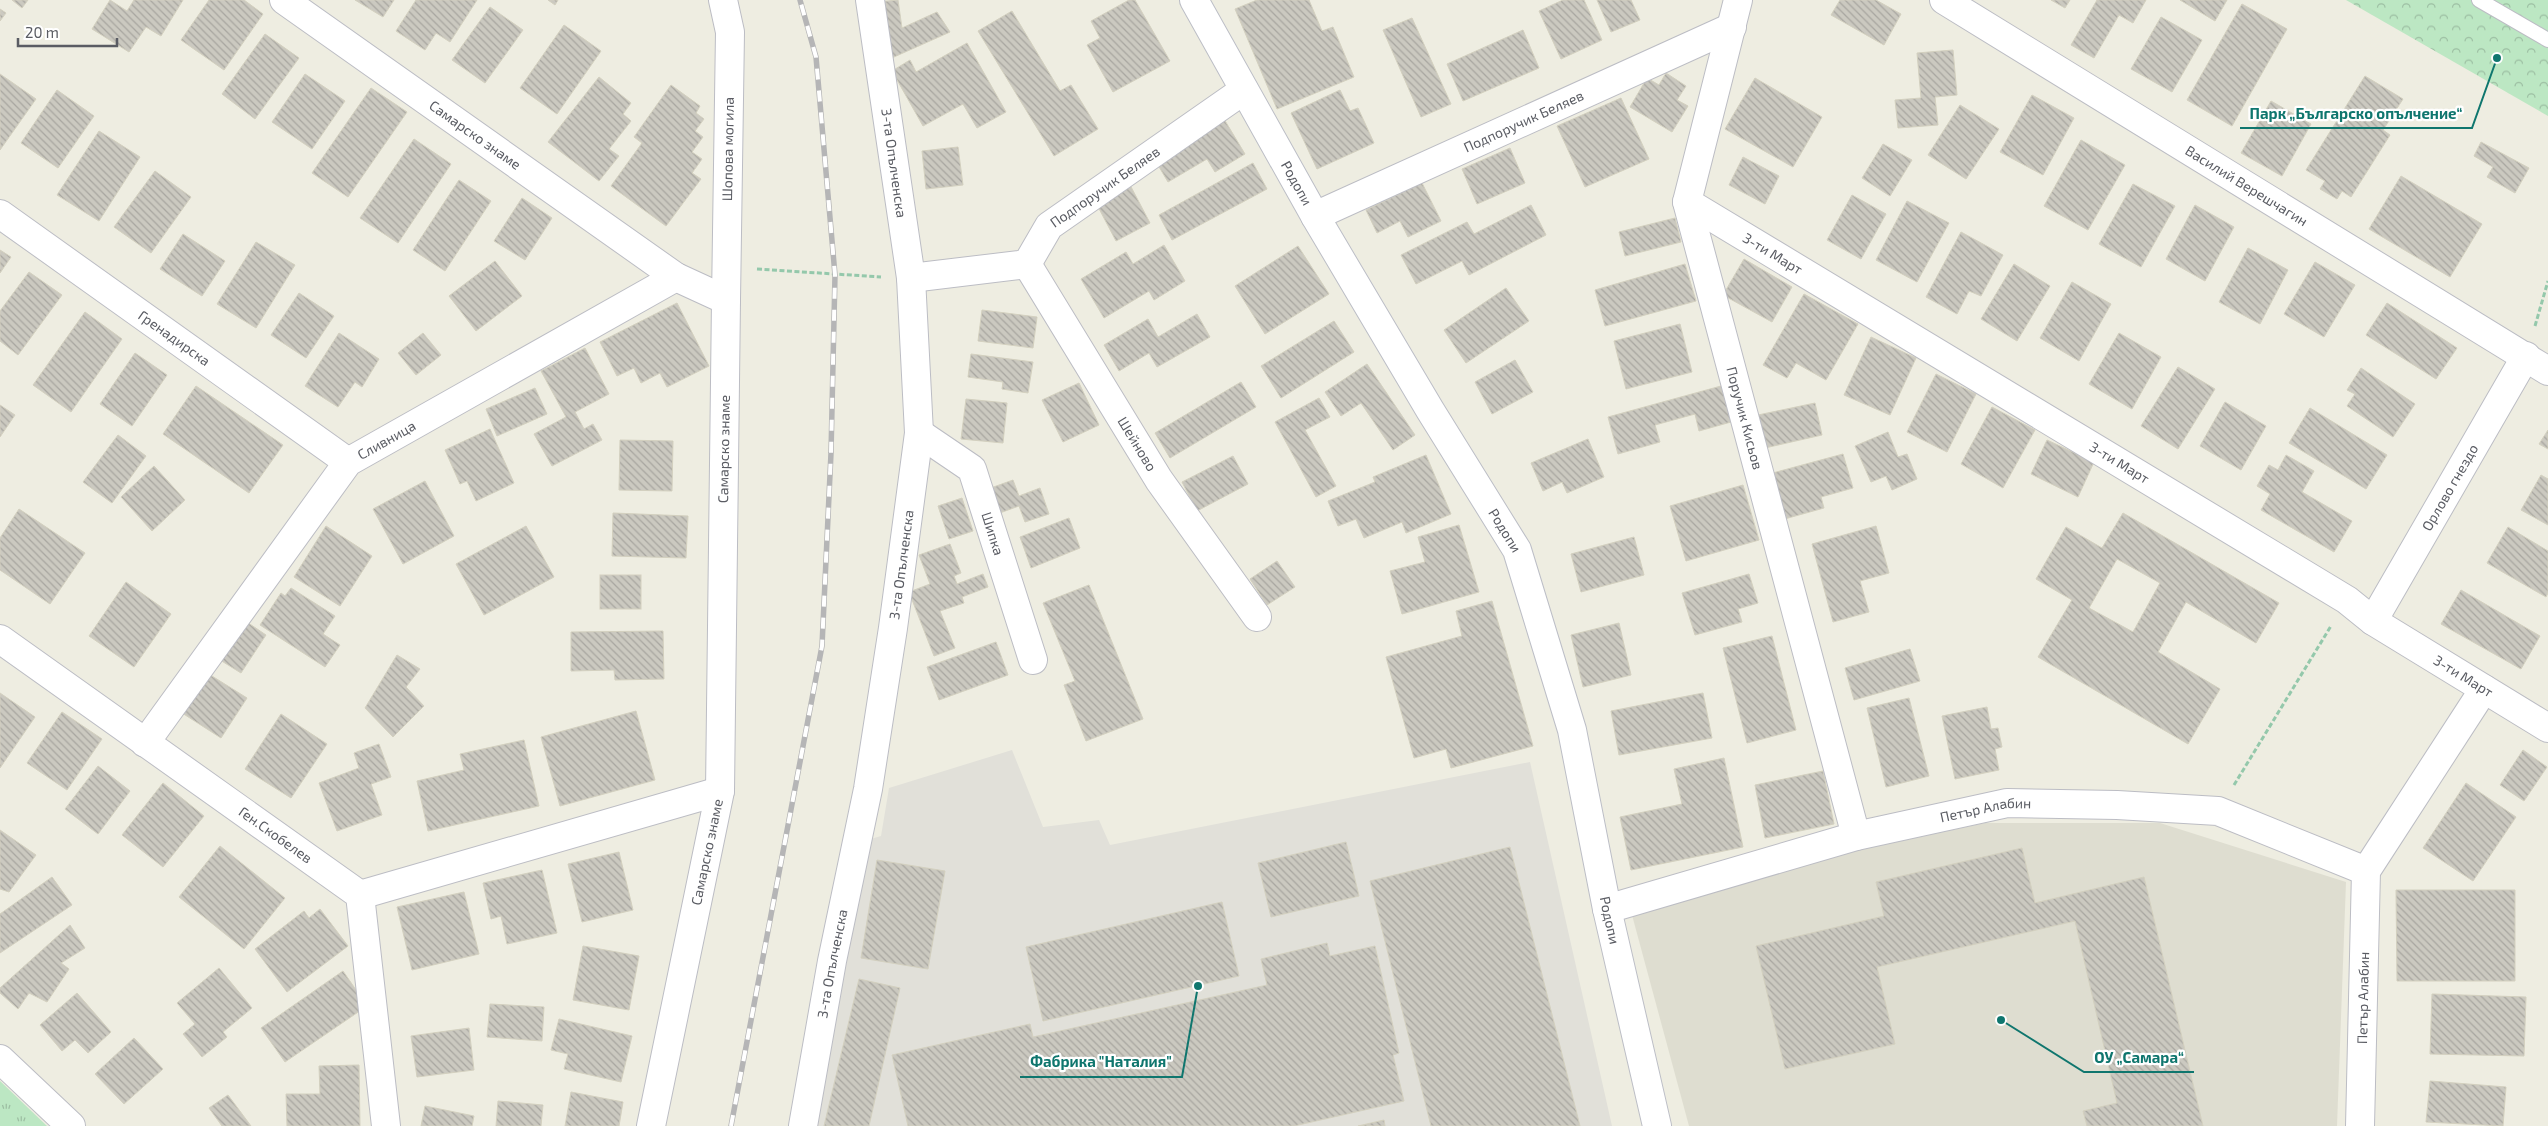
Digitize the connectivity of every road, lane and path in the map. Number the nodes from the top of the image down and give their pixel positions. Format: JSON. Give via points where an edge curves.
{"nodes":[{"id":1,"x":284,"y":0,"type":"edge"},
{"id":2,"x":723,"y":0,"type":"edge"},
{"id":3,"x":870,"y":0,"type":"edge"},
{"id":4,"x":1194,"y":0,"type":"edge"},
{"id":5,"x":1738,"y":0,"type":"edge"},
{"id":6,"x":1944,"y":0,"type":"edge"},
{"id":7,"x":2479,"y":0,"type":"edge"},
{"id":8,"x":1732,"y":27,"type":"junction"},
{"id":9,"x":2548,"y":40,"type":"edge"},
{"id":10,"x":1244,"y":90,"type":"junction"},
{"id":11,"x":1687,"y":202,"type":"junction"},
{"id":12,"x":0,"y":214,"type":"edge"},
{"id":13,"x":1315,"y":216,"type":"junction"},
{"id":14,"x":1027,"y":264,"type":"junction"},
{"id":15,"x":727,"y":266,"type":"junction"},
{"id":16,"x":676,"y":277,"type":"junction"},
{"id":17,"x":911,"y":278,"type":"junction"},
{"id":18,"x":2548,"y":281,"type":"edge"},
{"id":19,"x":726,"y":300,"type":"junction"},
{"id":20,"x":2537,"y":363,"type":"edge"},
{"id":21,"x":919,"y":433,"type":"junction"},
{"id":22,"x":348,"y":462,"type":"junction"},
{"id":23,"x":2347,"y":600,"type":"junction"},
{"id":24,"x":1257,"y":617,"type":"dead end"},
{"id":25,"x":2374,"y":621,"type":"junction"},
{"id":26,"x":0,"y":640,"type":"edge"},
{"id":27,"x":1033,"y":660,"type":"dead end"},
{"id":28,"x":2484,"y":689,"type":"junction"},
{"id":29,"x":2548,"y":728,"type":"edge"},
{"id":30,"x":144,"y":743,"type":"junction"},
{"id":31,"x":720,"y":791,"type":"junction"},
{"id":32,"x":2218,"y":811,"type":"junction"},
{"id":33,"x":1856,"y":836,"type":"junction"},
{"id":34,"x":2366,"y":871,"type":"junction"},
{"id":35,"x":360,"y":895,"type":"junction"},
{"id":36,"x":1607,"y":909,"type":"junction"},
{"id":37,"x":0,"y":1059,"type":"edge"},
{"id":38,"x":71,"y":1126,"type":"edge"},
{"id":39,"x":386,"y":1126,"type":"edge"},
{"id":40,"x":650,"y":1126,"type":"edge"},
{"id":41,"x":803,"y":1126,"type":"edge"},
{"id":42,"x":1657,"y":1126,"type":"edge"},
{"id":43,"x":2360,"y":1126,"type":"edge"}],
"edges":[{"from":1,"to":16,"type":"street","name":"Самарско знаме"},
{"from":2,"to":15,"type":"street","name":"Шопова могила","via":[[730,32]]},
{"from":3,"to":17,"type":"street","name":"3-та Опълченска"},
{"from":4,"to":10,"type":"street","name":"Родопи"},
{"from":5,"to":8,"type":"street","name":"Поручик Кисьов"},
{"from":6,"to":20,"type":"street","name":"Василий Верешчагин"},
{"from":7,"to":9,"type":"lane"},
{"from":8,"to":11,"type":"street","name":"Поручик Кисьов"},
{"from":8,"to":13,"type":"street","name":"Подпоручик Беляев"},
{"from":10,"to":13,"type":"street","name":"Родопи"},
{"from":10,"to":14,"type":"street","name":"Подпоручик Беляев","via":[[1049,226]]},
{"from":11,"to":23,"type":"street","name":"3-ти Март"},
{"from":11,"to":33,"type":"street","name":"Поручик Кисьов"},
{"from":12,"to":22,"type":"street","name":"Гренадирска"},
{"from":13,"to":36,"type":"street","name":"Родопи","via":[[1517,550],[1572,730]]},
{"from":14,"to":17,"type":"street"},
{"from":14,"to":24,"type":"street","name":"Шейново","via":[[1159,480]]},
{"from":15,"to":17,"type":"path"},
{"from":15,"to":19,"type":"street","name":"Шопова могила"},
{"from":16,"to":19,"type":"street","name":"Самарско знаме"},
{"from":16,"to":22,"type":"street","name":"Сливница"},
{"from":17,"to":21,"type":"street","name":"3-та Опълченска"},
{"from":18,"to":20,"type":"path"},
{"from":19,"to":31,"type":"street","name":"Самарско знаме"},
{"from":20,"to":25,"type":"street","name":"Орлово гнездо"},
{"from":21,"to":27,"type":"street","name":"Шипка","via":[[972,469]]},
{"from":21,"to":41,"type":"street","name":"3-та Опълченска","via":[[868,789],[832,961]]},
{"from":22,"to":30,"type":"street","name":"Сливница"},
{"from":23,"to":25,"type":"street","name":"3-ти Март"},
{"from":23,"to":32,"type":"path"},
{"from":25,"to":28,"type":"street","name":"3-ти Март"},
{"from":26,"to":30,"type":"street","name":"Ген.Скобелев"},
{"from":28,"to":29,"type":"street","name":"3-ти Март"},
{"from":28,"to":34,"type":"street"},
{"from":30,"to":35,"type":"street","name":"Ген.Скобелев"},
{"from":31,"to":35,"type":"street"},
{"from":31,"to":40,"type":"street","name":"Самарско знаме"},
{"from":32,"to":33,"type":"street","name":"Петър Алабин","via":[[2116,805],[2007,804]]},
{"from":32,"to":34,"type":"street","name":"Петър Алабин"},
{"from":33,"to":36,"type":"street","name":"Петър Алабин"},
{"from":34,"to":43,"type":"street","name":"Петър Алабин"},
{"from":35,"to":39,"type":"street"},
{"from":36,"to":42,"type":"street","name":"Родопи"},
{"from":37,"to":38,"type":"street"}]}
